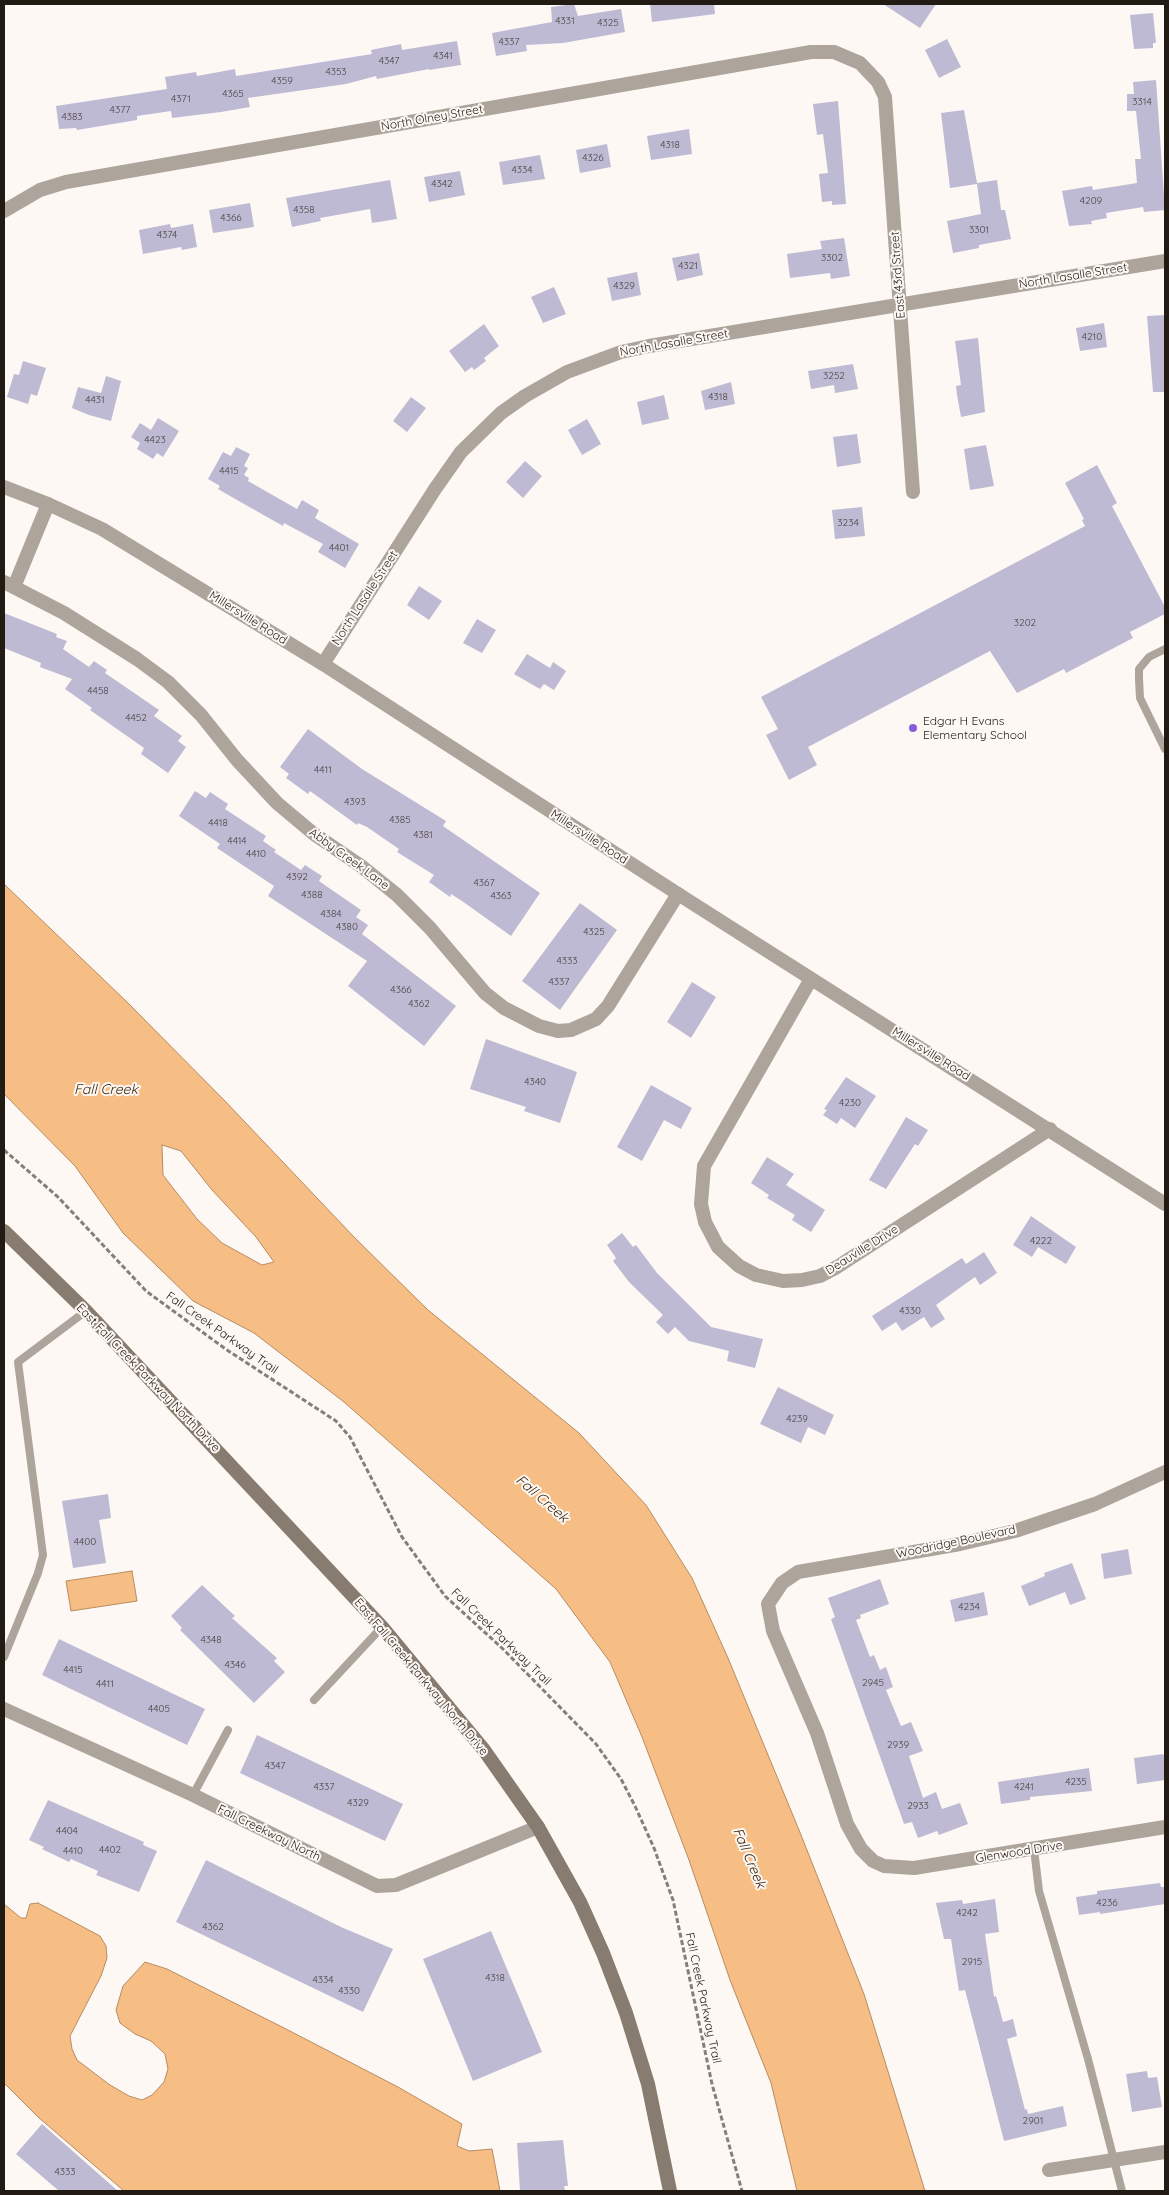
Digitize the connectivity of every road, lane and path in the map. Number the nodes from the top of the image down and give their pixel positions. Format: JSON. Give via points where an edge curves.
{"nodes":[{"id":1,"x":863,"y":66,"type":"joint"},
{"id":2,"x":4,"y":211,"type":"edge"},
{"id":3,"x":1165,"y":261,"type":"edge"},
{"id":4,"x":900,"y":305,"type":"junction"},
{"id":5,"x":4,"y":487,"type":"edge"},
{"id":6,"x":913,"y":492,"type":"dead end"},
{"id":7,"x":48,"y":504,"type":"junction"},
{"id":8,"x":9,"y":584,"type":"edge"},
{"id":9,"x":1165,"y":649,"type":"edge"},
{"id":10,"x":323,"y":664,"type":"junction"},
{"id":11,"x":1165,"y":749,"type":"edge"},
{"id":12,"x":678,"y":894,"type":"junction"},
{"id":13,"x":811,"y":979,"type":"junction"},
{"id":14,"x":1050,"y":1129,"type":"junction"},
{"id":15,"x":4,"y":1150,"type":"edge"},
{"id":16,"x":1165,"y":1204,"type":"edge"},
{"id":17,"x":4,"y":1231,"type":"edge"},
{"id":18,"x":86,"y":1311,"type":"junction"},
{"id":19,"x":1165,"y":1472,"type":"edge"},
{"id":20,"x":382,"y":1627,"type":"junction"},
{"id":21,"x":4,"y":1657,"type":"edge"},
{"id":22,"x":314,"y":1700,"type":"dead end"},
{"id":23,"x":4,"y":1709,"type":"edge"},
{"id":24,"x":228,"y":1730,"type":"dead end"},
{"id":25,"x":193,"y":1795,"type":"junction"},
{"id":26,"x":538,"y":1827,"type":"junction"},
{"id":27,"x":1165,"y":1827,"type":"edge"},
{"id":28,"x":1034,"y":1849,"type":"junction"},
{"id":29,"x":874,"y":1861,"type":"joint"},
{"id":30,"x":1165,"y":2152,"type":"edge"},
{"id":31,"x":1115,"y":2160,"type":"junction"},
{"id":32,"x":1049,"y":2170,"type":"dead end"},
{"id":33,"x":670,"y":2191,"type":"edge"},
{"id":34,"x":742,"y":2191,"type":"edge"},
{"id":35,"x":1122,"y":2191,"type":"edge"}],
"edges":[{"from":1,"to":2,"type":"street","name":"North Olney Street","via":[[834,52],[801,54],[66,182],[40,190]]},
{"from":1,"to":4,"type":"street","name":"East 43rd Street","via":[[878,82],[886,107]]},
{"from":3,"to":4,"type":"street","name":"North Lasalle Street"},
{"from":4,"to":6,"type":"street","name":"East 43rd Street"},
{"from":4,"to":10,"type":"street","name":"North Lasalle Street","via":[[626,351],[584,365],[525,396],[494,419],[450,466]]},
{"from":5,"to":7,"type":"street","name":"Millersville Road"},
{"from":7,"to":8,"type":"street","name":"Abby Creek Lane"},
{"from":7,"to":10,"type":"street","name":"Millersville Road","via":[[102,529]]},
{"from":8,"to":12,"type":"street","name":"Abby Creek Lane","via":[[64,613],[168,682],[277,803],[397,895],[430,928],[485,993],[504,1008],[539,1026],[565,1031],[596,1019],[608,1006]]},
{"from":9,"to":11,"type":"lane","via":[[1149,657],[1139,674],[1140,698]]},
{"from":10,"to":12,"type":"street","name":"Millersville Road"},
{"from":12,"to":13,"type":"street","name":"Millersville Road"},
{"from":13,"to":14,"type":"street","name":"Millersville Road"},
{"from":13,"to":14,"type":"street","name":"Deauville Drive","via":[[704,1166],[701,1204],[705,1222],[718,1247],[739,1266],[756,1275],[783,1281],[820,1276]]},
{"from":14,"to":16,"type":"street","name":"Millersville Road"},
{"from":15,"to":34,"type":"path","name":"Fall Creek Parkway Trail","via":[[58,1196],[146,1291],[227,1350],[336,1421],[350,1437],[402,1537],[445,1596],[503,1649],[601,1751],[621,1779],[654,1848],[673,1900],[712,2084]]},
{"from":17,"to":18,"type":"main road","name":"East Fall Creek Parkway North Drive"},
{"from":18,"to":20,"type":"main road","name":"East Fall Creek Parkway North Drive"},
{"from":18,"to":21,"type":"lane","via":[[18,1362],[43,1555]]},
{"from":19,"to":29,"type":"street","name":"Woodridge Boulevard","via":[[1095,1504],[1015,1531],[960,1544],[798,1572],[782,1583],[768,1604],[773,1631],[817,1733],[847,1824],[861,1849]]},
{"from":20,"to":22,"type":"lane"},
{"from":20,"to":26,"type":"main road","name":"East Fall Creek Parkway North Drive","via":[[484,1750]]},
{"from":23,"to":25,"type":"street","name":"Fall Creekway North"},
{"from":24,"to":25,"type":"lane"},
{"from":25,"to":26,"type":"street","name":"Fall Creekway North","via":[[383,1887],[396,1885]]},
{"from":26,"to":33,"type":"main road","name":"East Fall Creek Parkway North Drive","via":[[580,1902],[622,2005],[648,2084]]},
{"from":27,"to":28,"type":"street","name":"Glenwood Drive"},
{"from":28,"to":29,"type":"street","name":"Glenwood Drive","via":[[914,1868],[884,1866]]},
{"from":28,"to":31,"type":"lane","via":[[1039,1891]]},
{"from":30,"to":31,"type":"street"},
{"from":31,"to":32,"type":"street"},
{"from":31,"to":35,"type":"lane"}]}
